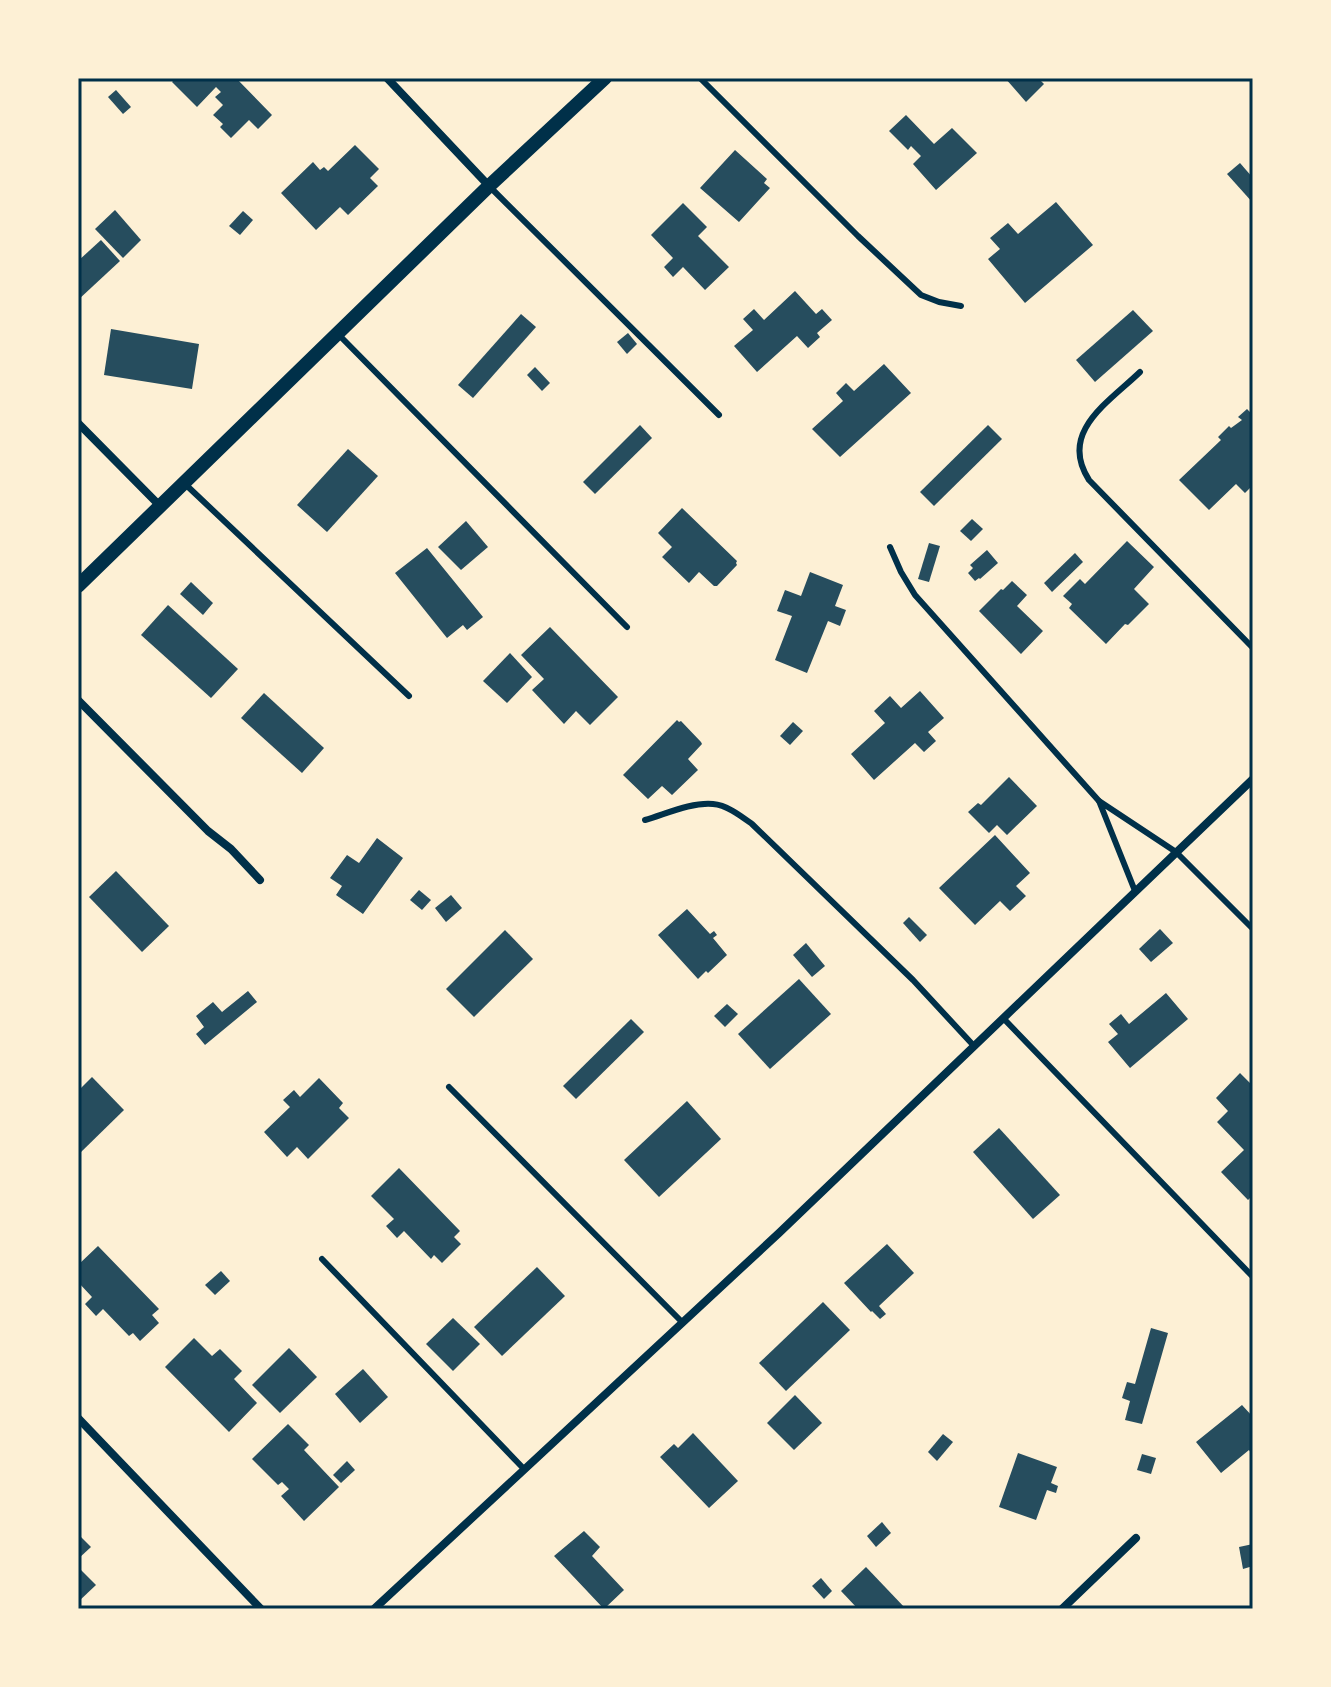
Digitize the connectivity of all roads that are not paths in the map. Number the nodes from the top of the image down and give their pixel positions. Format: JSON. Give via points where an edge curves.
{"nodes":[{"id":1,"x":387,"y":78,"type":"edge"},
{"id":2,"x":605,"y":78,"type":"edge"},
{"id":3,"x":700,"y":78,"type":"edge"},
{"id":4,"x":489,"y":186,"type":"junction"},
{"id":5,"x":961,"y":306,"type":"dead end"},
{"id":6,"x":337,"y":333,"type":"junction"},
{"id":7,"x":1140,"y":372,"type":"dead end"},
{"id":8,"x":719,"y":415,"type":"dead end"},
{"id":9,"x":78,"y":423,"type":"edge"},
{"id":10,"x":184,"y":483,"type":"junction"},
{"id":11,"x":161,"y":507,"type":"junction"},
{"id":12,"x":890,"y":547,"type":"dead end"},
{"id":13,"x":78,"y":586,"type":"edge"},
{"id":14,"x":627,"y":627,"type":"dead end"},
{"id":15,"x":1253,"y":648,"type":"edge"},
{"id":16,"x":409,"y":696,"type":"dead end"},
{"id":17,"x":78,"y":700,"type":"edge"},
{"id":18,"x":1253,"y":779,"type":"edge"},
{"id":19,"x":1099,"y":801,"type":"junction"},
{"id":20,"x":645,"y":820,"type":"dead end"},
{"id":21,"x":1176,"y":852,"type":"junction"},
{"id":22,"x":260,"y":880,"type":"dead end"},
{"id":23,"x":1135,"y":891,"type":"junction"},
{"id":24,"x":1253,"y":929,"type":"edge"},
{"id":25,"x":1003,"y":1018,"type":"junction"},
{"id":26,"x":974,"y":1046,"type":"junction"},
{"id":27,"x":449,"y":1087,"type":"dead end"},
{"id":28,"x":322,"y":1259,"type":"dead end"},
{"id":29,"x":1253,"y":1277,"type":"edge"},
{"id":30,"x":682,"y":1322,"type":"junction"},
{"id":31,"x":78,"y":1418,"type":"edge"},
{"id":32,"x":524,"y":1469,"type":"junction"},
{"id":33,"x":1136,"y":1538,"type":"dead end"},
{"id":34,"x":261,"y":1609,"type":"edge"},
{"id":35,"x":374,"y":1609,"type":"edge"},
{"id":36,"x":1062,"y":1609,"type":"edge"}],
"edges":[{"from":1,"to":4,"type":"street"},
{"from":2,"to":4,"type":"street"},
{"from":3,"to":5,"type":"lane","via":[[921,295]]},
{"from":4,"to":6,"type":"street"},
{"from":4,"to":8,"type":"lane"},
{"from":6,"to":10,"type":"street"},
{"from":6,"to":14,"type":"lane"},
{"from":7,"to":15,"type":"lane","via":[[1088,422],[1080,444],[1082,469]]},
{"from":9,"to":11,"type":"street"},
{"from":10,"to":11,"type":"street"},
{"from":10,"to":16,"type":"lane"},
{"from":11,"to":13,"type":"street"},
{"from":12,"to":19,"type":"lane","via":[[915,595]]},
{"from":17,"to":22,"type":"street"},
{"from":18,"to":21,"type":"street"},
{"from":19,"to":21,"type":"lane"},
{"from":19,"to":23,"type":"lane"},
{"from":20,"to":26,"type":"lane","via":[[713,804],[738,814],[913,980]]},
{"from":21,"to":23,"type":"street"},
{"from":21,"to":24,"type":"lane"},
{"from":23,"to":25,"type":"street"},
{"from":25,"to":26,"type":"street"},
{"from":25,"to":29,"type":"lane"},
{"from":26,"to":30,"type":"street"},
{"from":27,"to":30,"type":"lane"},
{"from":28,"to":32,"type":"lane"},
{"from":30,"to":32,"type":"street"},
{"from":31,"to":34,"type":"street"},
{"from":32,"to":35,"type":"street"},
{"from":33,"to":36,"type":"street"}]}
